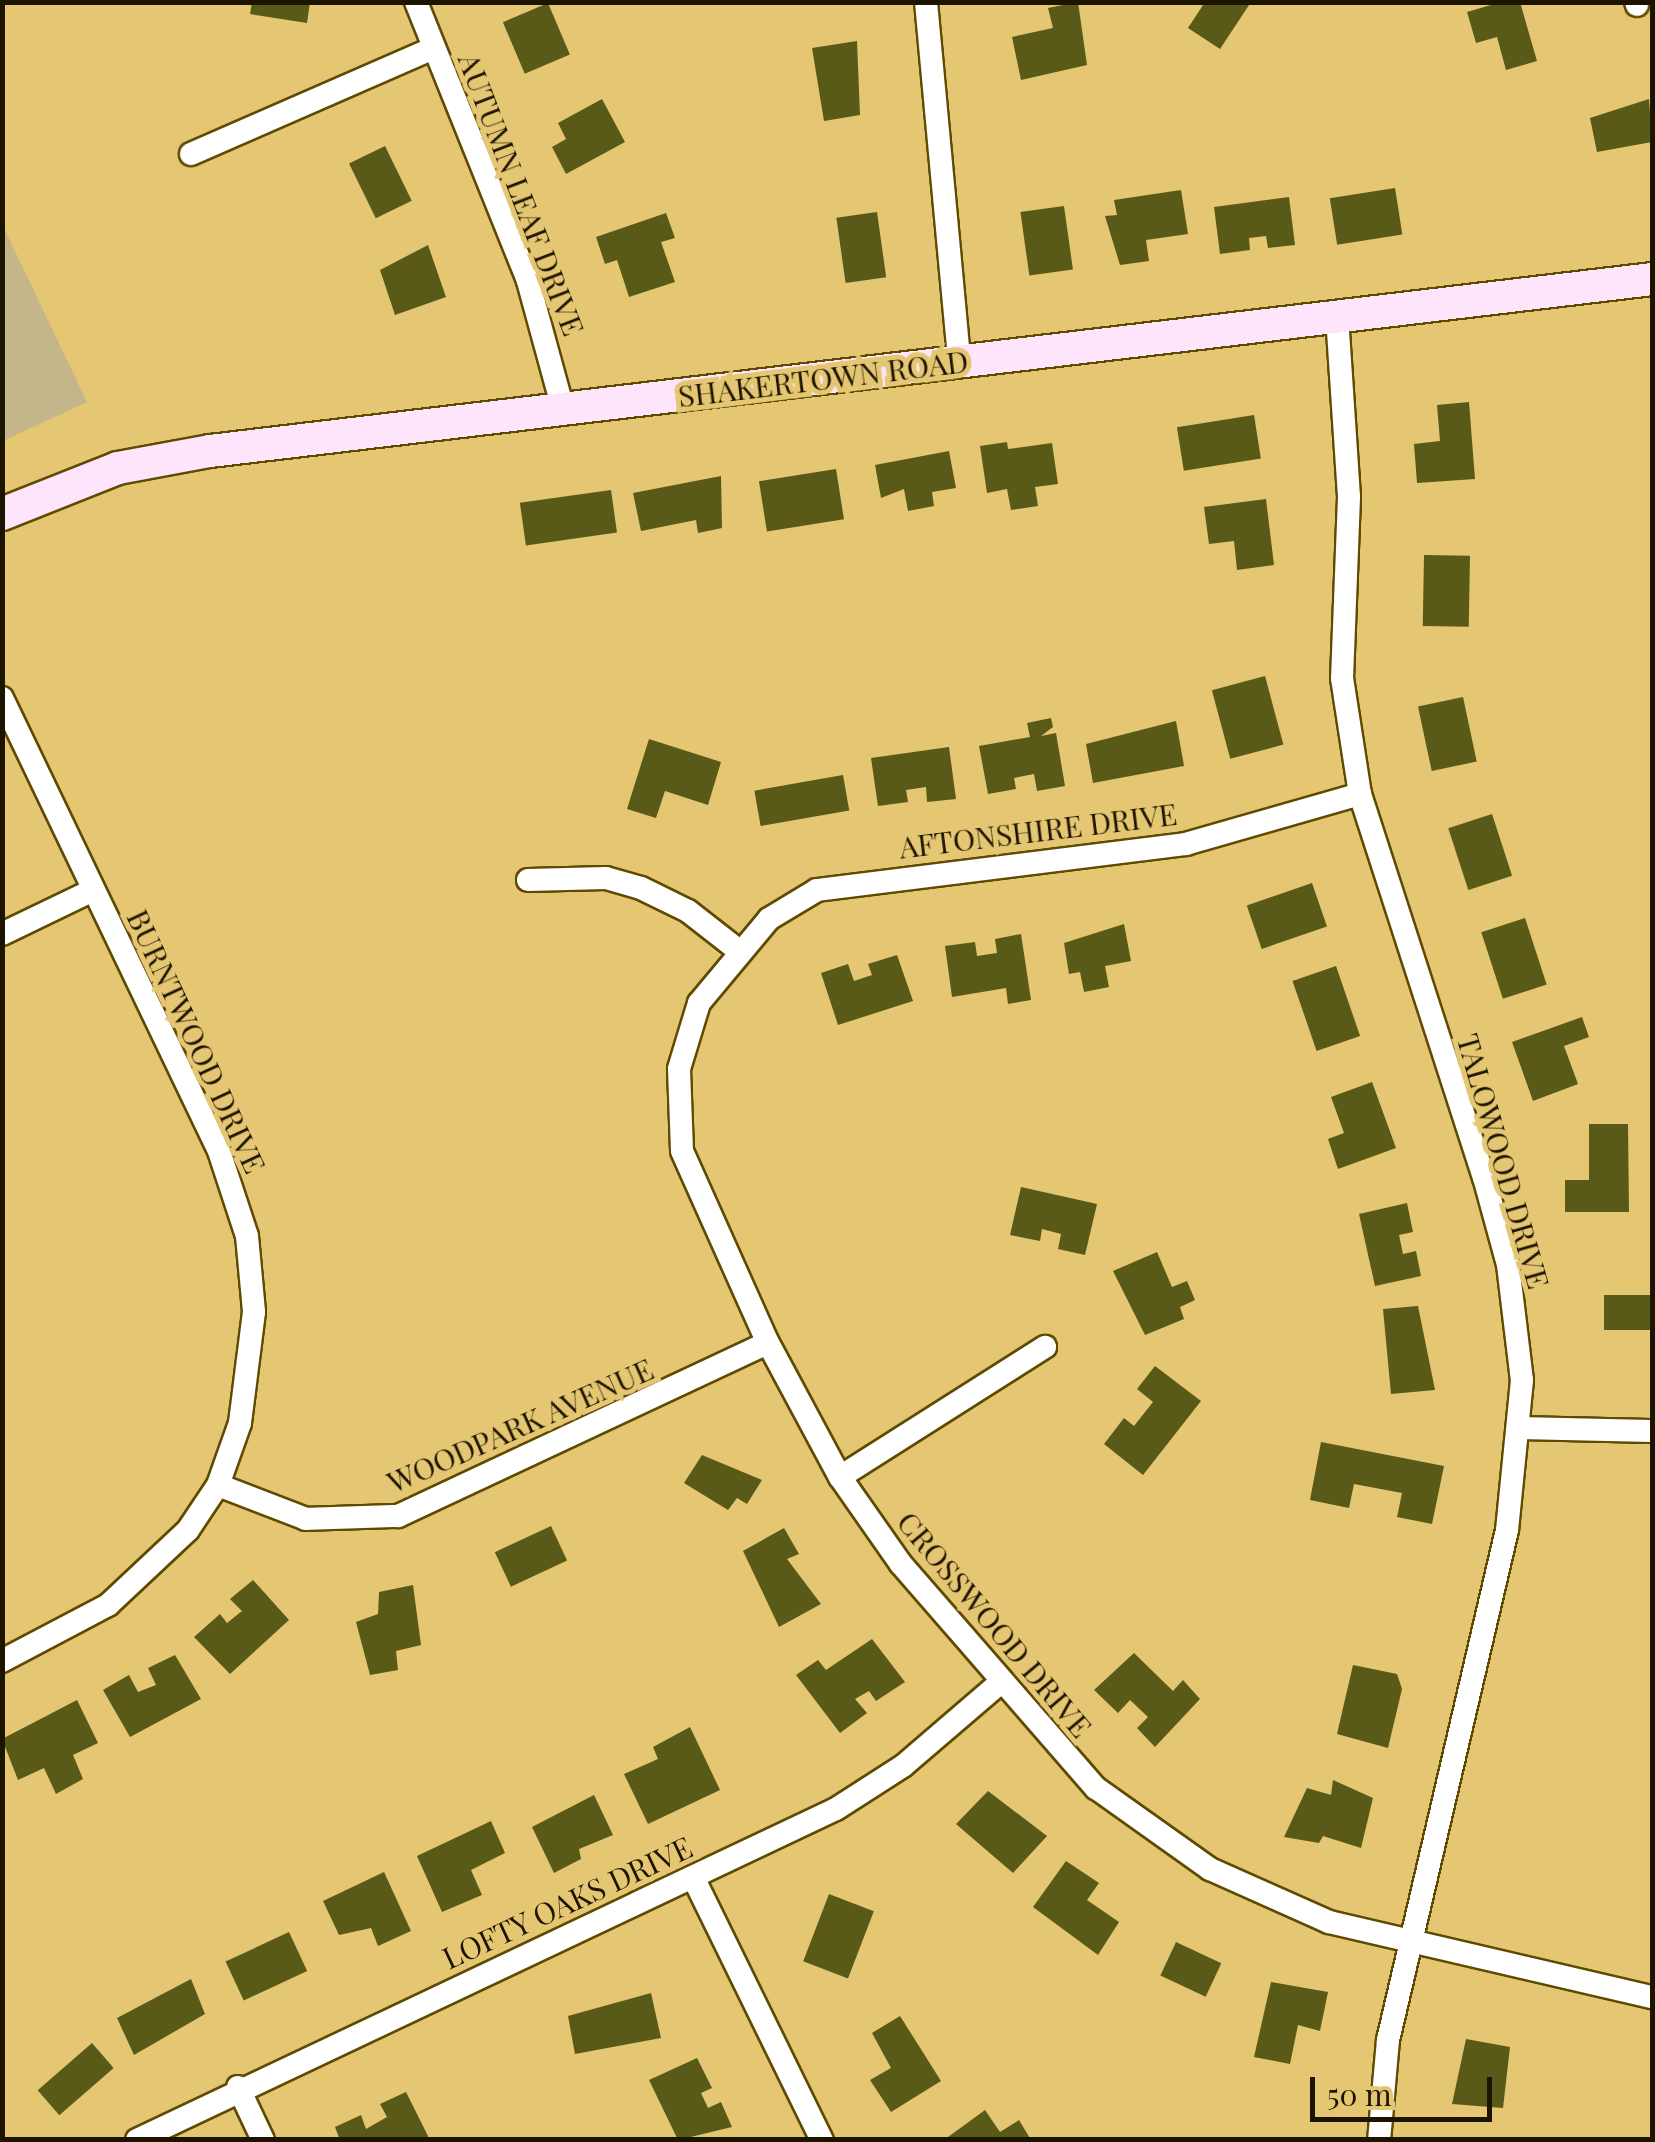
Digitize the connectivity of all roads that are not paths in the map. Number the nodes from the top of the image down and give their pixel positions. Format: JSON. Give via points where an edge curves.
{"nodes":[{"id":1,"x":416,"y":2,"type":"edge"},
{"id":2,"x":926,"y":2,"type":"edge"},
{"id":3,"x":434,"y":48,"type":"junction"},
{"id":4,"x":192,"y":154,"type":"dead end"},
{"id":5,"x":1652,"y":279,"type":"edge"},
{"id":6,"x":1336,"y":316,"type":"junction"},
{"id":7,"x":960,"y":362,"type":"junction"},
{"id":8,"x":564,"y":409,"type":"junction"},
{"id":9,"x":2,"y":514,"type":"edge"},
{"id":10,"x":2,"y":698,"type":"edge"},
{"id":11,"x":1360,"y":794,"type":"junction"},
{"id":12,"x":528,"y":880,"type":"dead end"},
{"id":13,"x":93,"y":890,"type":"junction"},
{"id":14,"x":2,"y":934,"type":"edge"},
{"id":15,"x":738,"y":950,"type":"junction"},
{"id":16,"x":768,"y":1342,"type":"junction"},
{"id":17,"x":1045,"y":1347,"type":"dead end"},
{"id":18,"x":1520,"y":1428,"type":"junction"},
{"id":19,"x":1652,"y":1430,"type":"edge"},
{"id":20,"x":840,"y":1477,"type":"junction"},
{"id":21,"x":218,"y":1485,"type":"junction"},
{"id":22,"x":2,"y":1661,"type":"edge"},
{"id":23,"x":1000,"y":1683,"type":"junction"},
{"id":24,"x":693,"y":1877,"type":"junction"},
{"id":25,"x":1411,"y":1941,"type":"junction"},
{"id":26,"x":1652,"y":1997,"type":"edge"},
{"id":27,"x":238,"y":2087,"type":"junction"},
{"id":28,"x":137,"y":2140,"type":"edge"},
{"id":29,"x":263,"y":2140,"type":"edge"},
{"id":30,"x":822,"y":2140,"type":"edge"},
{"id":31,"x":1379,"y":2140,"type":"edge"}],
"edges":[{"from":1,"to":3,"type":"street","name":"AUTUMN LEAF DRIVE"},
{"from":2,"to":7,"type":"street"},
{"from":3,"to":4,"type":"street"},
{"from":3,"to":8,"type":"street","name":"AUTUMN LEAF DRIVE","via":[[528,281]]},
{"from":5,"to":6,"type":"street","name":"SHAKERTOWN ROAD"},
{"from":6,"to":7,"type":"street","name":"SHAKERTOWN ROAD"},
{"from":6,"to":11,"type":"street","name":"TALOWOOD DRIVE","via":[[1349,496],[1342,678]]},
{"from":7,"to":8,"type":"street","name":"SHAKERTOWN ROAD"},
{"from":8,"to":9,"type":"street","name":"SHAKERTOWN ROAD","via":[[158,459]]},
{"from":10,"to":13,"type":"street","name":"BURNTWOOD DRIVE"},
{"from":11,"to":15,"type":"street","name":"AFTONSHIRE DRIVE","via":[[1186,844],[817,890],[769,919]]},
{"from":11,"to":18,"type":"street","name":"TALOWOOD DRIVE","via":[[1508,1266],[1519,1332]]},
{"from":12,"to":15,"type":"street","via":[[606,878],[640,888],[688,910]]},
{"from":13,"to":14,"type":"street"},
{"from":13,"to":21,"type":"street","name":"BURNTWOOD DRIVE","via":[[219,1151],[247,1236],[252,1348],[240,1423]]},
{"from":15,"to":16,"type":"street","name":"CROSSWOOD DRIVE","via":[[716,974],[690,1024],[677,1116],[692,1180]]},
{"from":16,"to":20,"type":"street","name":"CROSSWOOD DRIVE"},
{"from":16,"to":21,"type":"street","name":"WOODPARK AVENUE","via":[[398,1516],[306,1520]]},
{"from":17,"to":20,"type":"street"},
{"from":18,"to":19,"type":"street"},
{"from":18,"to":25,"type":"street","name":"TALOWOOD DRIVE","via":[[1507,1530]]},
{"from":20,"to":23,"type":"street","name":"CROSSWOOD DRIVE"},
{"from":21,"to":22,"type":"street","via":[[188,1530],[108,1604]]},
{"from":23,"to":24,"type":"street","name":"LOFTY OAKS DRIVE","via":[[866,1791]]},
{"from":23,"to":25,"type":"street","name":"CROSSWOOD DRIVE","via":[[1096,1788],[1180,1851],[1272,1900]]},
{"from":24,"to":27,"type":"street","name":"LOFTY OAKS DRIVE"},
{"from":24,"to":30,"type":"street"},
{"from":25,"to":26,"type":"street","name":"CROSSWOOD DRIVE"},
{"from":25,"to":31,"type":"street","name":"TALOWOOD DRIVE","via":[[1388,2040]]},
{"from":27,"to":28,"type":"street","name":"LOFTY OAKS DRIVE"},
{"from":27,"to":29,"type":"street"}]}
